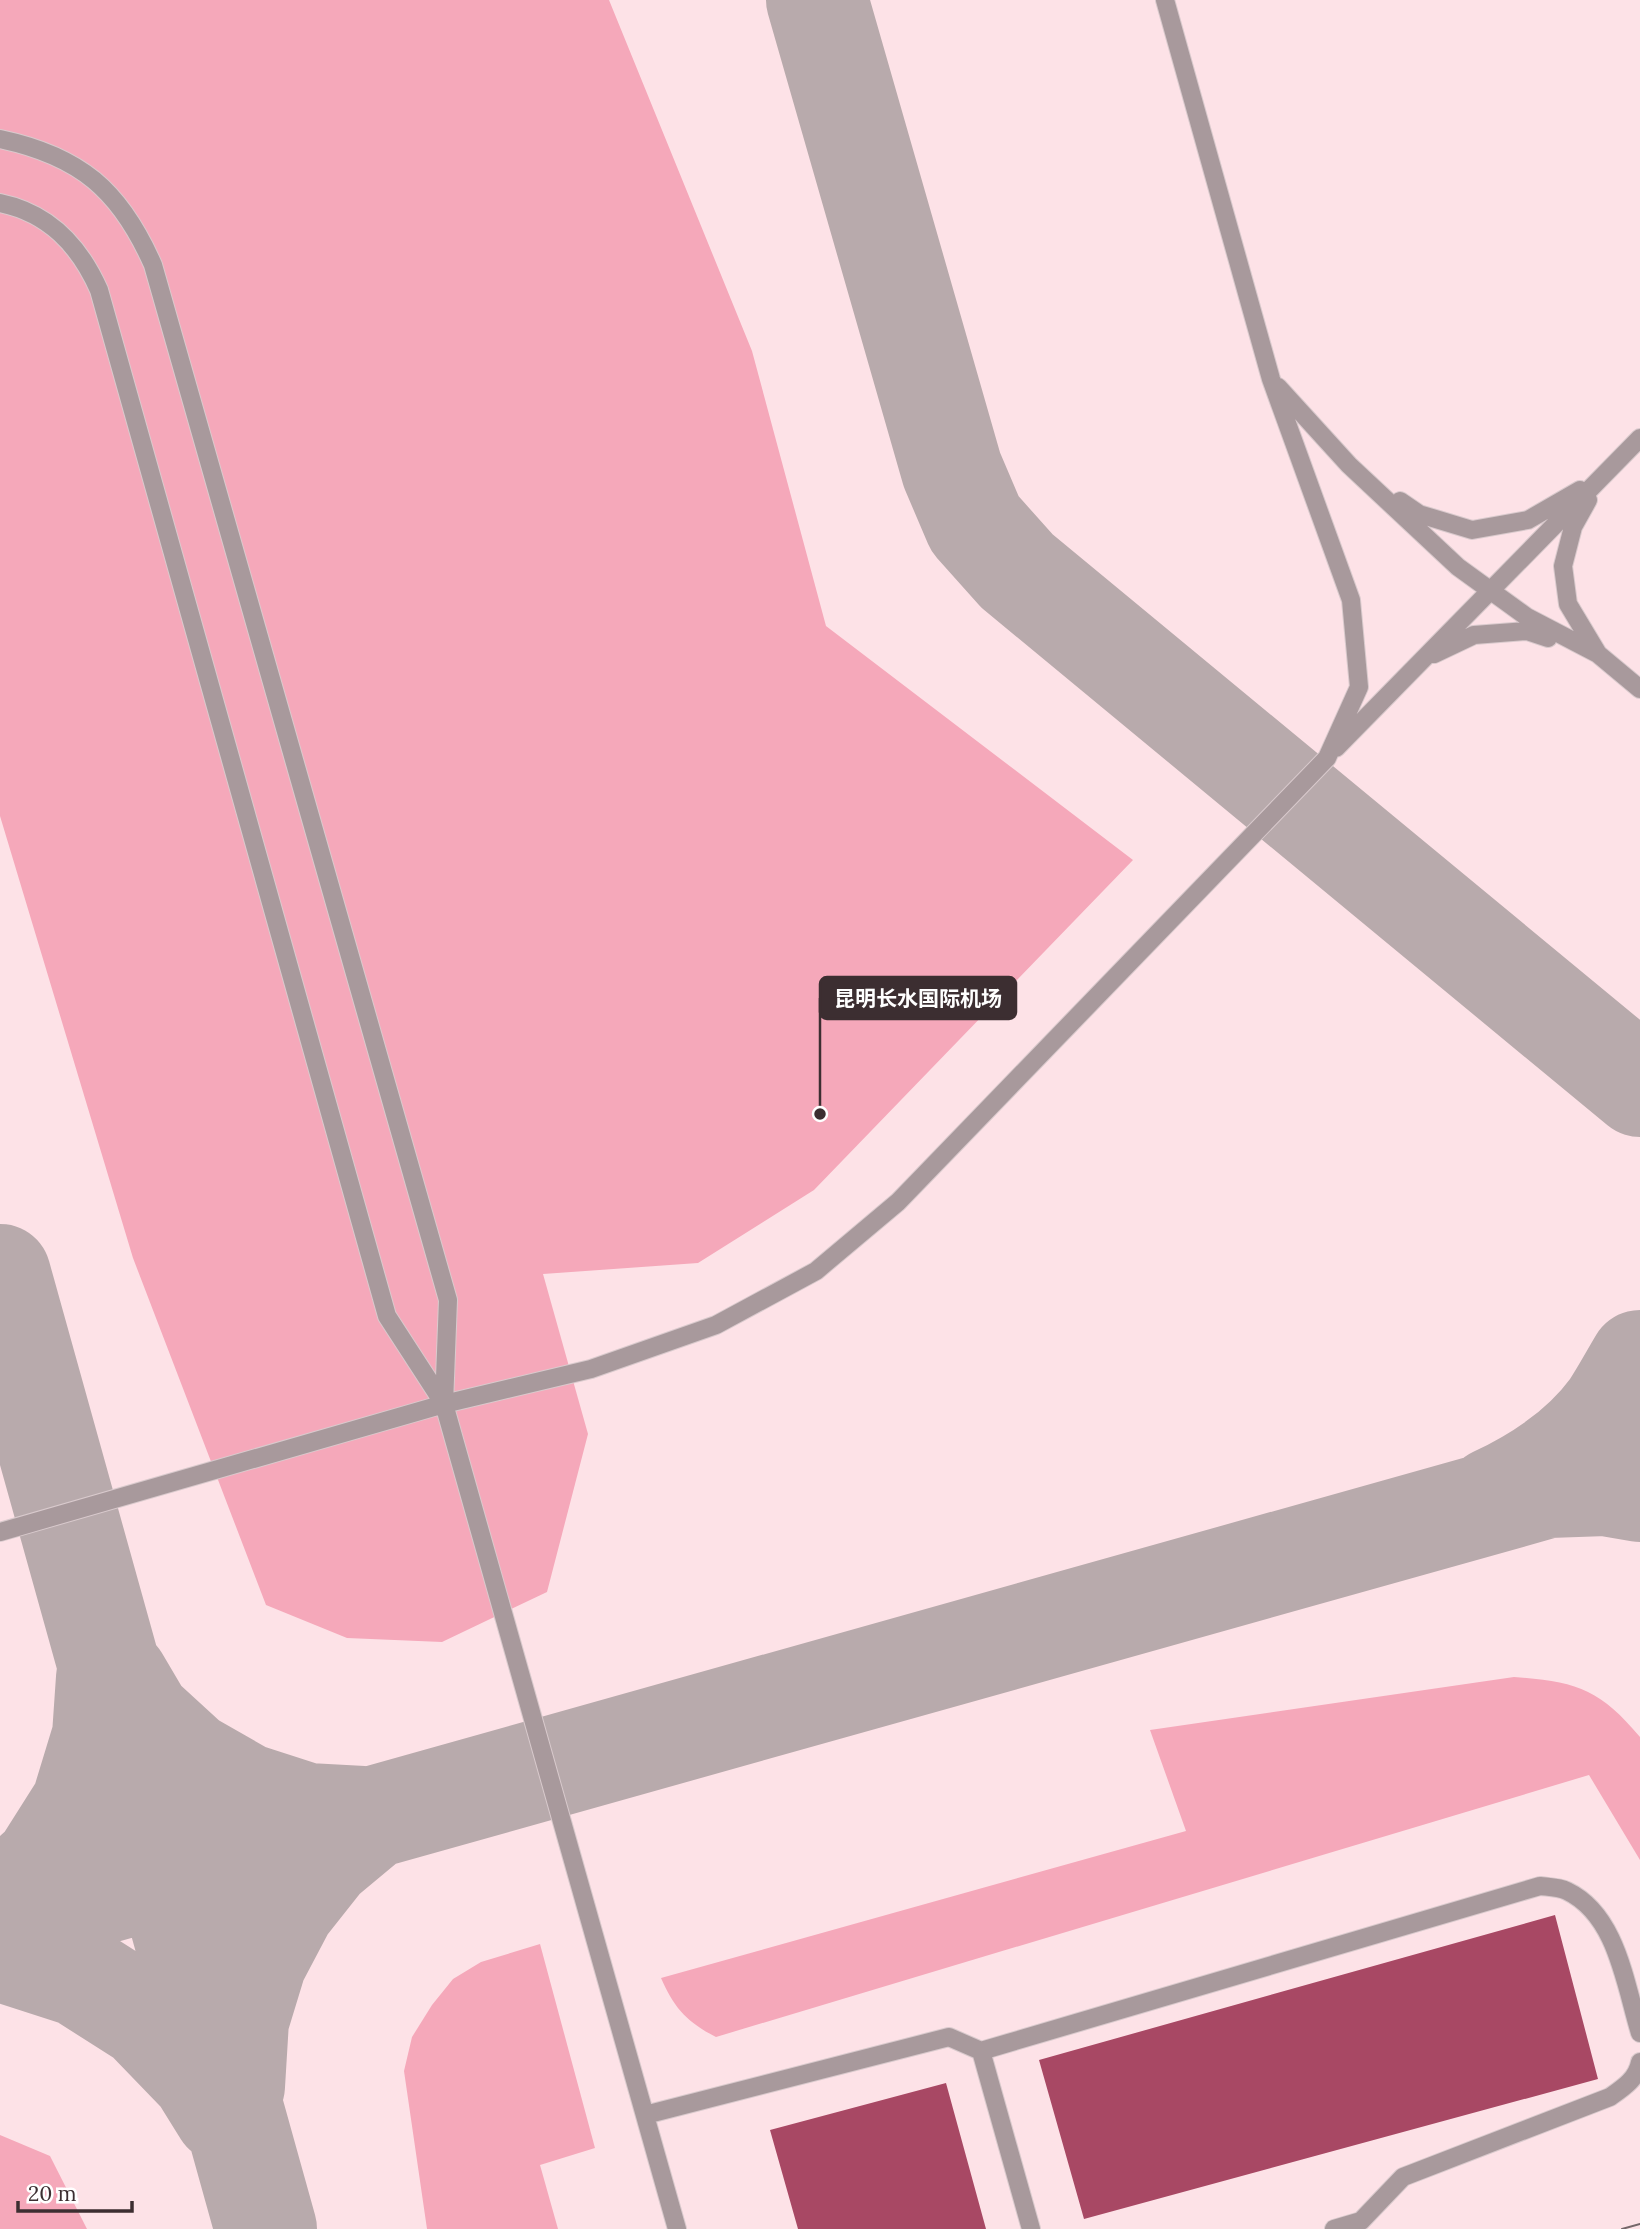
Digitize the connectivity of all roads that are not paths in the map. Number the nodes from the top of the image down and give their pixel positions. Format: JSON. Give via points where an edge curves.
{"nodes":[{"id":1,"x":1165,"y":0,"type":"edge"},
{"id":2,"x":0,"y":139,"type":"edge"},
{"id":3,"x":0,"y":203,"type":"edge"},
{"id":4,"x":1271,"y":379,"type":"junction"},
{"id":5,"x":1640,"y":438,"type":"edge"},
{"id":6,"x":1349,"y":465,"type":"junction"},
{"id":7,"x":1602,"y":477,"type":"junction"},
{"id":8,"x":1490,"y":592,"type":"junction"},
{"id":9,"x":1598,"y":654,"type":"junction"},
{"id":10,"x":1421,"y":661,"type":"junction"},
{"id":11,"x":1640,"y":689,"type":"edge"},
{"id":12,"x":1327,"y":758,"type":"junction"},
{"id":13,"x":444,"y":1404,"type":"junction"},
{"id":14,"x":0,"y":1532,"type":"edge"},
{"id":15,"x":1640,"y":2033,"type":"edge"},
{"id":16,"x":981,"y":2052,"type":"junction"},
{"id":17,"x":1640,"y":2062,"type":"edge"},
{"id":18,"x":645,"y":2115,"type":"junction"},
{"id":19,"x":677,"y":2229,"type":"edge"},
{"id":20,"x":1031,"y":2229,"type":"edge"},
{"id":21,"x":1334,"y":2229,"type":"edge"}],
"edges":[{"from":1,"to":4,"type":"lane"},
{"from":2,"to":13,"type":"lane","via":[[65,159],[93,179],[119,203],[139,232],[153,265],[448,1300]]},
{"from":3,"to":13,"type":"lane","via":[[36,215],[57,229],[89,267],[99,290],[387,1316]]},
{"from":4,"to":6,"type":"lane"},
{"from":4,"to":12,"type":"lane","via":[[1351,600],[1359,687]]},
{"from":5,"to":7,"type":"lane"},
{"from":6,"to":7,"type":"lane","via":[[1419,514],[1472,530],[1528,520]]},
{"from":6,"to":8,"type":"lane"},
{"from":7,"to":8,"type":"lane"},
{"from":7,"to":9,"type":"lane","via":[[1573,527],[1563,566],[1568,604]]},
{"from":8,"to":9,"type":"lane"},
{"from":8,"to":10,"type":"lane"},
{"from":9,"to":10,"type":"lane","via":[[1527,631],[1474,635]]},
{"from":9,"to":11,"type":"lane"},
{"from":10,"to":12,"type":"lane"},
{"from":12,"to":13,"type":"lane","via":[[898,1202],[816,1271],[716,1325],[590,1369]]},
{"from":13,"to":14,"type":"lane"},
{"from":13,"to":18,"type":"lane"},
{"from":15,"to":16,"type":"lane","via":[[1610,1933],[1584,1901],[1564,1889],[1540,1886]]},
{"from":16,"to":18,"type":"lane","via":[[949,2037]]},
{"from":16,"to":20,"type":"lane"},
{"from":17,"to":21,"type":"lane","via":[[1628,2084],[1610,2097],[1402,2177],[1361,2221]]},
{"from":18,"to":19,"type":"lane"}]}
